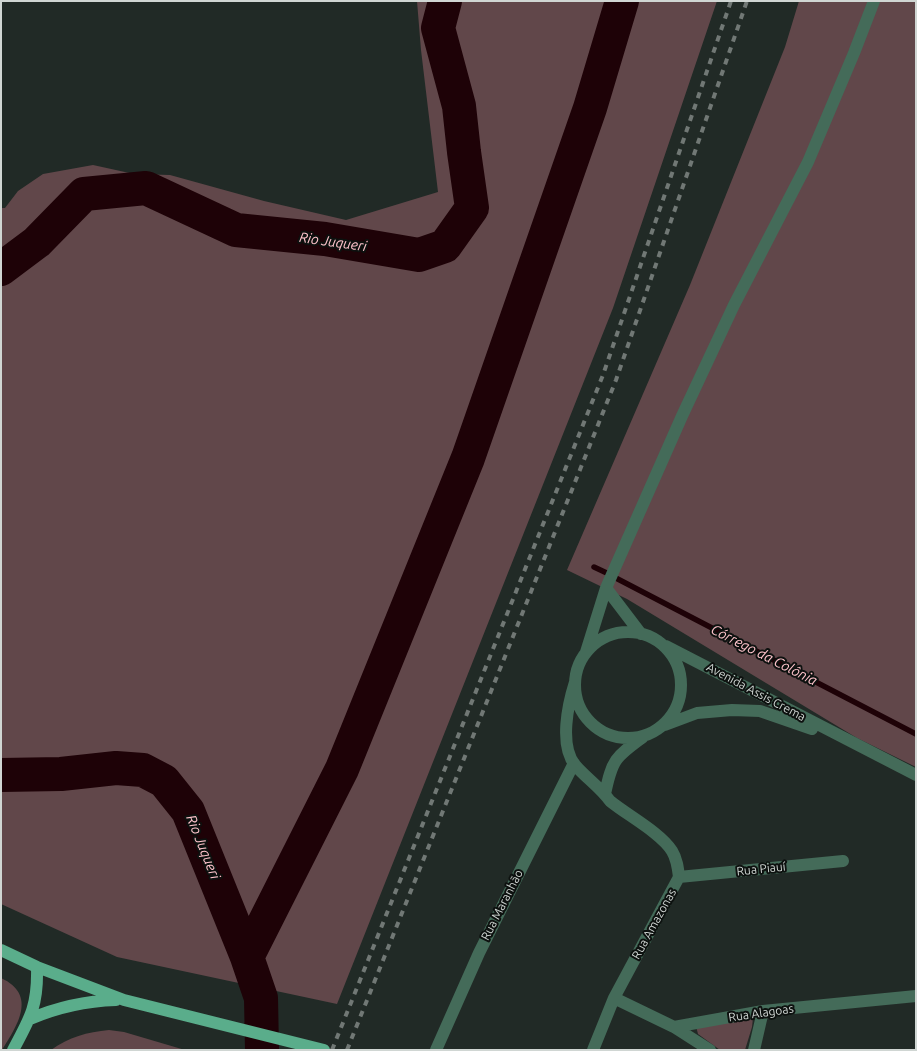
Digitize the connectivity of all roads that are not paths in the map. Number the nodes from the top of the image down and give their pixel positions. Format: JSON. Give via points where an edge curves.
{"nodes":[{"id":1,"x":874,"y":1,"type":"edge"},
{"id":2,"x":606,"y":588,"type":"junction"},
{"id":3,"x":641,"y":634,"type":"junction"},
{"id":4,"x":658,"y":641,"type":"junction"},
{"id":5,"x":586,"y":652,"type":"junction"},
{"id":6,"x":575,"y":682,"type":"junction"},
{"id":7,"x":661,"y":727,"type":"junction"},
{"id":8,"x":645,"y":736,"type":"junction"},
{"id":9,"x":855,"y":744,"type":"junction"},
{"id":10,"x":574,"y":763,"type":"junction"},
{"id":11,"x":916,"y":775,"type":"edge"},
{"id":12,"x":605,"y":794,"type":"junction"},
{"id":13,"x":843,"y":861,"type":"dead end"},
{"id":14,"x":679,"y":877,"type":"junction"},
{"id":15,"x":1,"y":950,"type":"edge"},
{"id":16,"x":37,"y":967,"type":"junction"},
{"id":17,"x":916,"y":996,"type":"edge"},
{"id":18,"x":614,"y":998,"type":"junction"},
{"id":19,"x":124,"y":1000,"type":"junction"},
{"id":20,"x":763,"y":1011,"type":"junction"},
{"id":21,"x":30,"y":1019,"type":"junction"},
{"id":22,"x":674,"y":1028,"type":"junction"},
{"id":23,"x":13,"y":1050,"type":"edge"},
{"id":24,"x":324,"y":1050,"type":"edge"},
{"id":25,"x":436,"y":1050,"type":"edge"},
{"id":26,"x":593,"y":1050,"type":"edge"},
{"id":27,"x":710,"y":1050,"type":"edge"},
{"id":28,"x":754,"y":1050,"type":"edge"}],
"edges":[{"from":1,"to":2,"type":"street","via":[[808,162],[701,373]]},
{"from":2,"to":3,"type":"street"},
{"from":2,"to":5,"type":"street"},
{"from":3,"to":4,"type":"street","name":"Avenida Assis Crema"},
{"from":3,"to":5,"type":"street","name":"Avenida Assis Crema","via":[[612,635]]},
{"from":4,"to":7,"type":"street","name":"Avenida Assis Crema","via":[[670,652],[682,683],[672,715]]},
{"from":4,"to":9,"type":"street","name":"Avenida Assis Crema"},
{"from":5,"to":6,"type":"street","name":"Avenida Assis Crema","via":[[578,666]]},
{"from":6,"to":8,"type":"street","name":"Avenida Assis Crema","via":[[577,702],[593,725],[604,733],[625,738]]},
{"from":6,"to":10,"type":"street","name":"Rua Amazonas","via":[[568,703],[566,730]]},
{"from":7,"to":8,"type":"street","name":"Avenida Assis Crema"},
{"from":7,"to":9,"type":"street","name":"Avenida Assis Crema","via":[[698,712],[760,711]]},
{"from":8,"to":12,"type":"street","via":[[615,760]]},
{"from":9,"to":11,"type":"street","name":"Avenida Assis Crema"},
{"from":10,"to":12,"type":"street","name":"Rua Amazonas"},
{"from":10,"to":25,"type":"street","name":"Rua Maranhão","via":[[479,953]]},
{"from":12,"to":14,"type":"street","name":"Rua Amazonas","via":[[614,805],[667,845],[677,862]]},
{"from":13,"to":14,"type":"street","name":"Rua Piauí"},
{"from":14,"to":18,"type":"street","name":"Rua Amazonas"},
{"from":15,"to":16,"type":"main road"},
{"from":16,"to":19,"type":"main road"},
{"from":16,"to":21,"type":"main road"},
{"from":17,"to":20,"type":"street","name":"Rua Alagoas"},
{"from":18,"to":22,"type":"street"},
{"from":18,"to":26,"type":"street","name":"Rua Amazonas"},
{"from":19,"to":21,"type":"main road","via":[[97,1001],[51,1010]]},
{"from":19,"to":24,"type":"main road"},
{"from":20,"to":22,"type":"street","name":"Rua Alagoas"},
{"from":20,"to":28,"type":"street"},
{"from":21,"to":23,"type":"main road"},
{"from":22,"to":27,"type":"street"}]}
